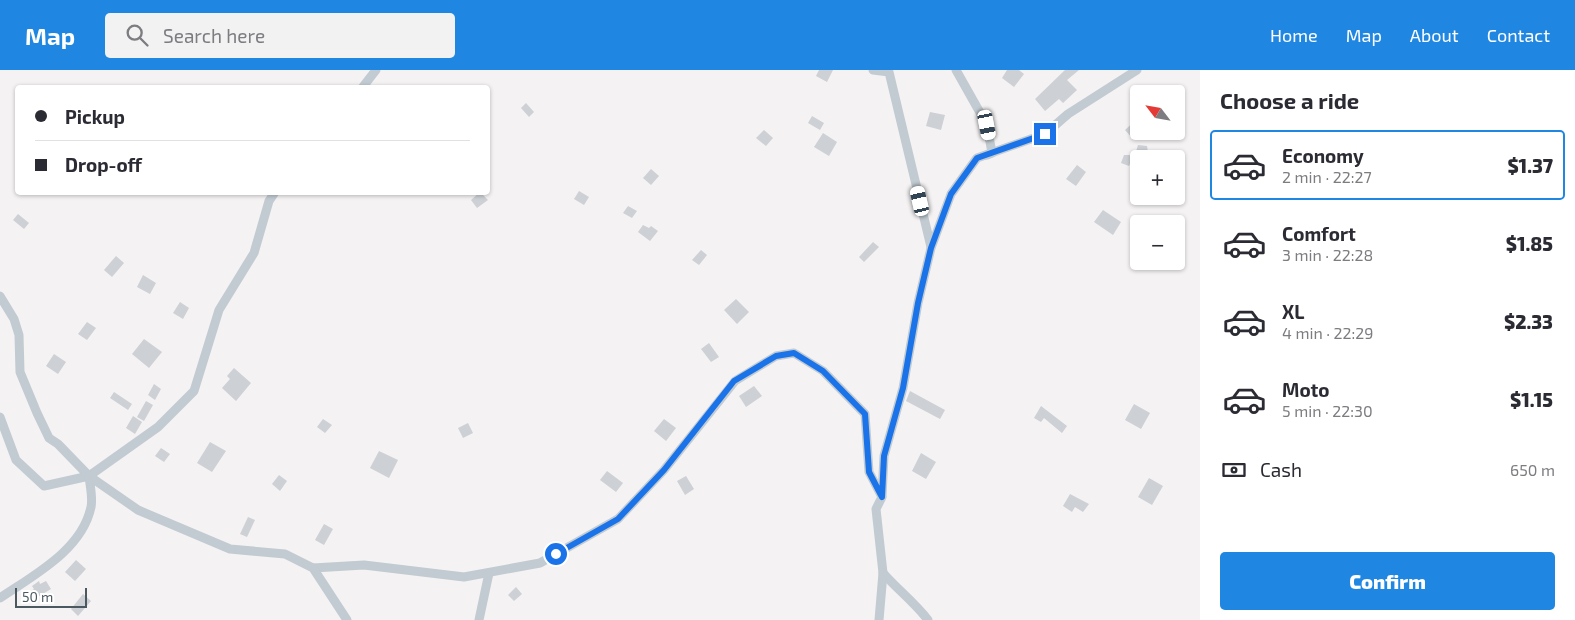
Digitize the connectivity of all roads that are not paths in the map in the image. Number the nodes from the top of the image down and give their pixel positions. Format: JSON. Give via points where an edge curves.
{"nodes":[{"id":1,"x":376,"y":70,"type":"edge"},
{"id":2,"x":872,"y":70,"type":"edge"},
{"id":3,"x":956,"y":70,"type":"edge"},
{"id":4,"x":1137,"y":70,"type":"edge"},
{"id":5,"x":364,"y":85,"type":"edge"},
{"id":6,"x":977,"y":158,"type":"junction"},
{"id":7,"x":273,"y":195,"type":"edge"},
{"id":8,"x":931,"y":248,"type":"junction"},
{"id":9,"x":0,"y":296,"type":"edge"},
{"id":10,"x":0,"y":417,"type":"edge"},
{"id":11,"x":89,"y":476,"type":"junction"},
{"id":12,"x":882,"y":497,"type":"junction"},
{"id":13,"x":313,"y":568,"type":"junction"},
{"id":14,"x":489,"y":572,"type":"junction"},
{"id":15,"x":883,"y":573,"type":"junction"},
{"id":16,"x":0,"y":598,"type":"edge"},
{"id":17,"x":347,"y":620,"type":"edge"},
{"id":18,"x":479,"y":620,"type":"edge"},
{"id":19,"x":879,"y":620,"type":"edge"},
{"id":20,"x":928,"y":620,"type":"edge"}],
"edges":[{"from":1,"to":5,"type":"street"},
{"from":2,"to":8,"type":"street","via":[[889,72]]},
{"from":3,"to":6,"type":"street","via":[[987,125],[992,153]]},
{"from":4,"to":6,"type":"street","via":[[1068,114],[1045,134]]},
{"from":6,"to":8,"type":"street","via":[[951,194]]},
{"from":7,"to":11,"type":"street","via":[[254,253],[219,310],[194,391],[158,427]]},
{"from":8,"to":12,"type":"street","via":[[903,388],[884,456]]},
{"from":9,"to":11,"type":"street","via":[[14,319],[19,335],[20,372],[37,414],[49,438]]},
{"from":10,"to":11,"type":"street","via":[[16,460],[44,486]]},
{"from":11,"to":13,"type":"street","via":[[138,510],[230,549],[286,554]]},
{"from":11,"to":16,"type":"street","via":[[91,507],[77,540]]},
{"from":12,"to":14,"type":"street","via":[[869,472],[865,414],[823,371],[794,353],[776,356],[734,381],[664,470],[618,519],[540,562]]},
{"from":12,"to":15,"type":"street","via":[[876,509]]},
{"from":13,"to":14,"type":"street","via":[[364,565],[464,577]]},
{"from":13,"to":17,"type":"street"},
{"from":14,"to":18,"type":"street"},
{"from":15,"to":19,"type":"street"},
{"from":15,"to":20,"type":"street"}]}
